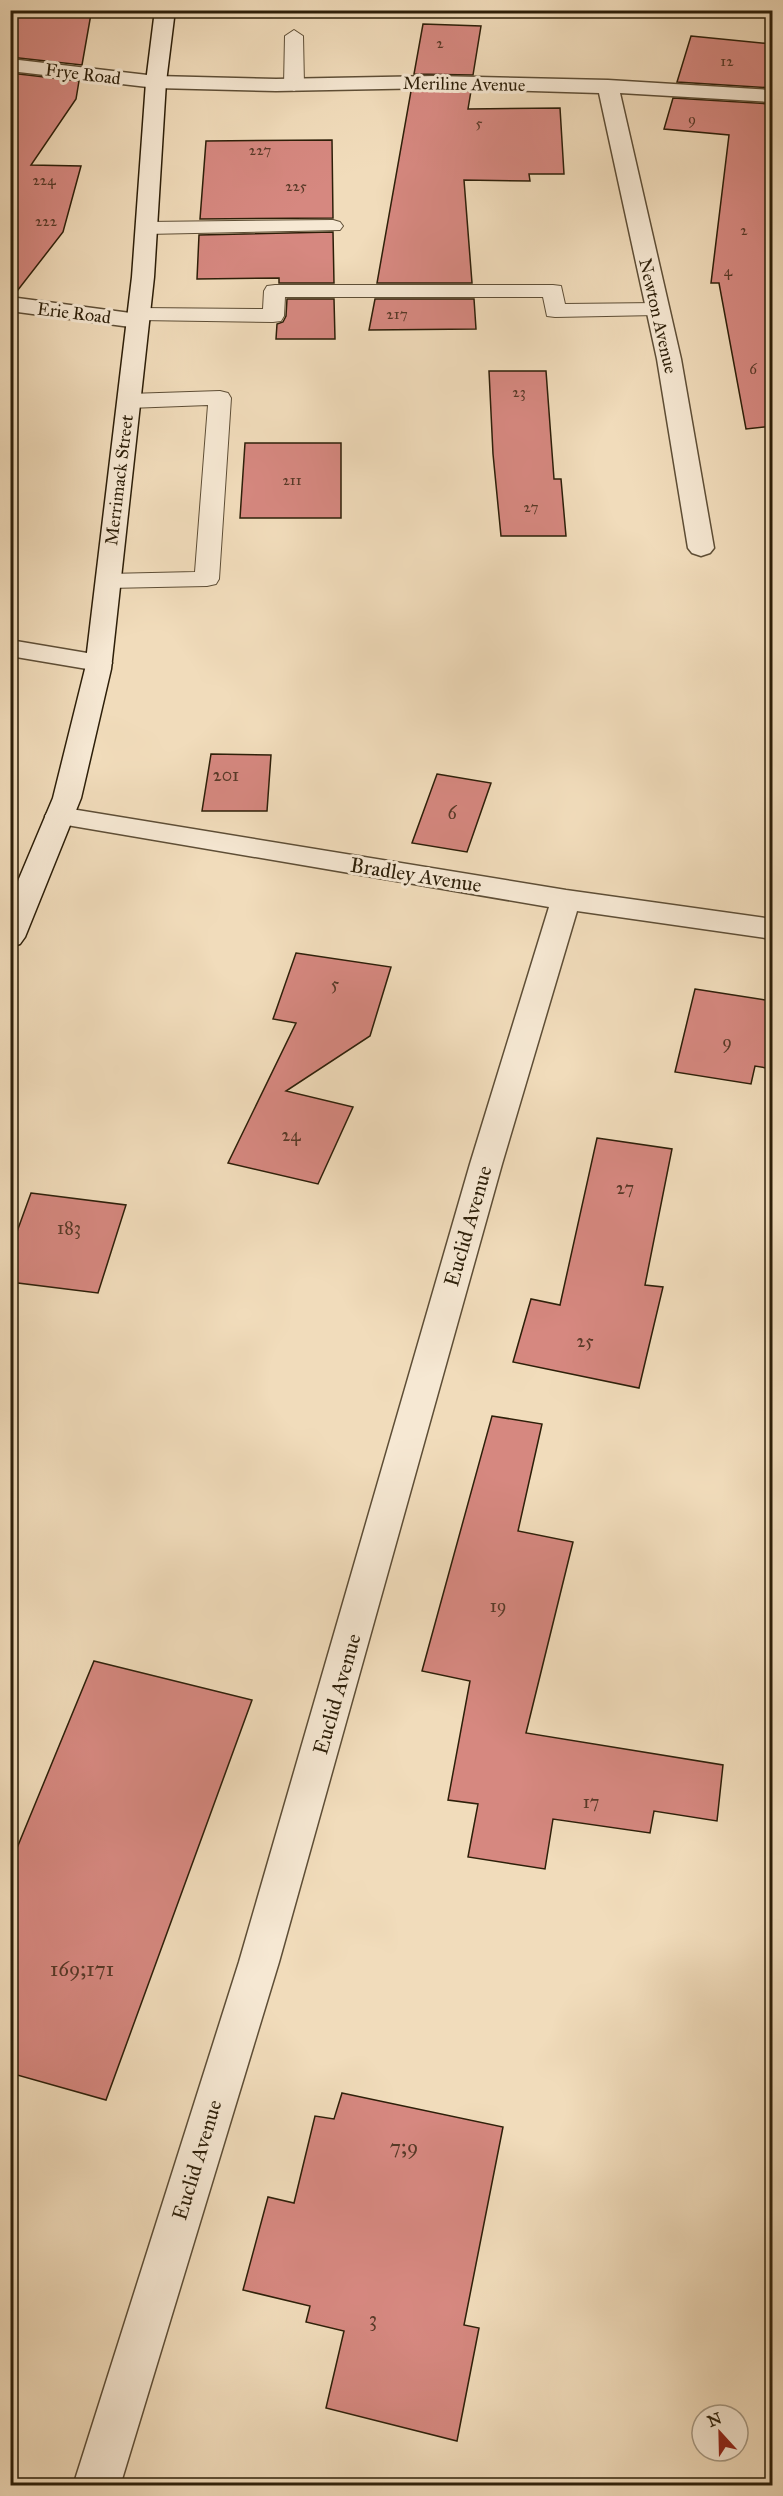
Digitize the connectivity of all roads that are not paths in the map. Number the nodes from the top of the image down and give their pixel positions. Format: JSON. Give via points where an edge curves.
{"nodes":[{"id":1,"x":165,"y":10,"type":"edge"},
{"id":2,"x":294,"y":36,"type":"dead end"},
{"id":3,"x":10,"y":65,"type":"edge"},
{"id":4,"x":156,"y":82,"type":"junction"},
{"id":5,"x":294,"y":85,"type":"junction"},
{"id":6,"x":608,"y":86,"type":"junction"},
{"id":7,"x":772,"y":96,"type":"edge"},
{"id":8,"x":333,"y":226,"type":"dead end"},
{"id":9,"x":146,"y":228,"type":"junction"},
{"id":10,"x":10,"y":304,"type":"edge"},
{"id":11,"x":657,"y":309,"type":"junction"},
{"id":12,"x":139,"y":318,"type":"junction"},
{"id":13,"x":129,"y":401,"type":"junction"},
{"id":14,"x":701,"y":548,"type":"dead end"},
{"id":15,"x":108,"y":581,"type":"junction"},
{"id":16,"x":10,"y":648,"type":"edge"},
{"id":17,"x":99,"y":663,"type":"junction"},
{"id":18,"x":59,"y":816,"type":"junction"},
{"id":19,"x":566,"y":900,"type":"junction"},
{"id":20,"x":772,"y":929,"type":"edge"},
{"id":21,"x":10,"y":937,"type":"edge"},
{"id":22,"x":96,"y":2486,"type":"edge"}],
"edges":[{"from":1,"to":4,"type":"street","name":"Merrimack Street"},
{"from":2,"to":5,"type":"lane"},
{"from":3,"to":4,"type":"street","name":"Frye Road"},
{"from":4,"to":5,"type":"street","name":"Meriline Avenue"},
{"from":4,"to":9,"type":"street","name":"Merrimack Street"},
{"from":5,"to":6,"type":"street","name":"Meriline Avenue","via":[[435,82]]},
{"from":6,"to":7,"type":"street","name":"Meriline Avenue"},
{"from":6,"to":11,"type":"street","name":"Newton Avenue"},
{"from":8,"to":9,"type":"lane"},
{"from":9,"to":12,"type":"street","name":"Merrimack Street"},
{"from":10,"to":12,"type":"street","name":"Erie Road"},
{"from":11,"to":12,"type":"lane","via":[[555,311],[553,291],[275,291],[273,316]]},
{"from":11,"to":14,"type":"street","name":"Newton Avenue"},
{"from":12,"to":13,"type":"street","name":"Merrimack Street"},
{"from":13,"to":15,"type":"street","name":"Merrimack Street"},
{"from":13,"to":15,"type":"lane","via":[[220,398],[207,579]]},
{"from":15,"to":17,"type":"street","name":"Merrimack Street"},
{"from":16,"to":17,"type":"street"},
{"from":17,"to":18,"type":"street","name":"Merrimack Street","via":[[67,798]]},
{"from":18,"to":19,"type":"street","name":"Bradley Avenue"},
{"from":18,"to":21,"type":"street","name":"Merrimack Street"},
{"from":19,"to":20,"type":"street","name":"Bradley Avenue"},
{"from":19,"to":22,"type":"street","name":"Euclid Avenue","via":[[486,1164],[259,1962]]}]}
